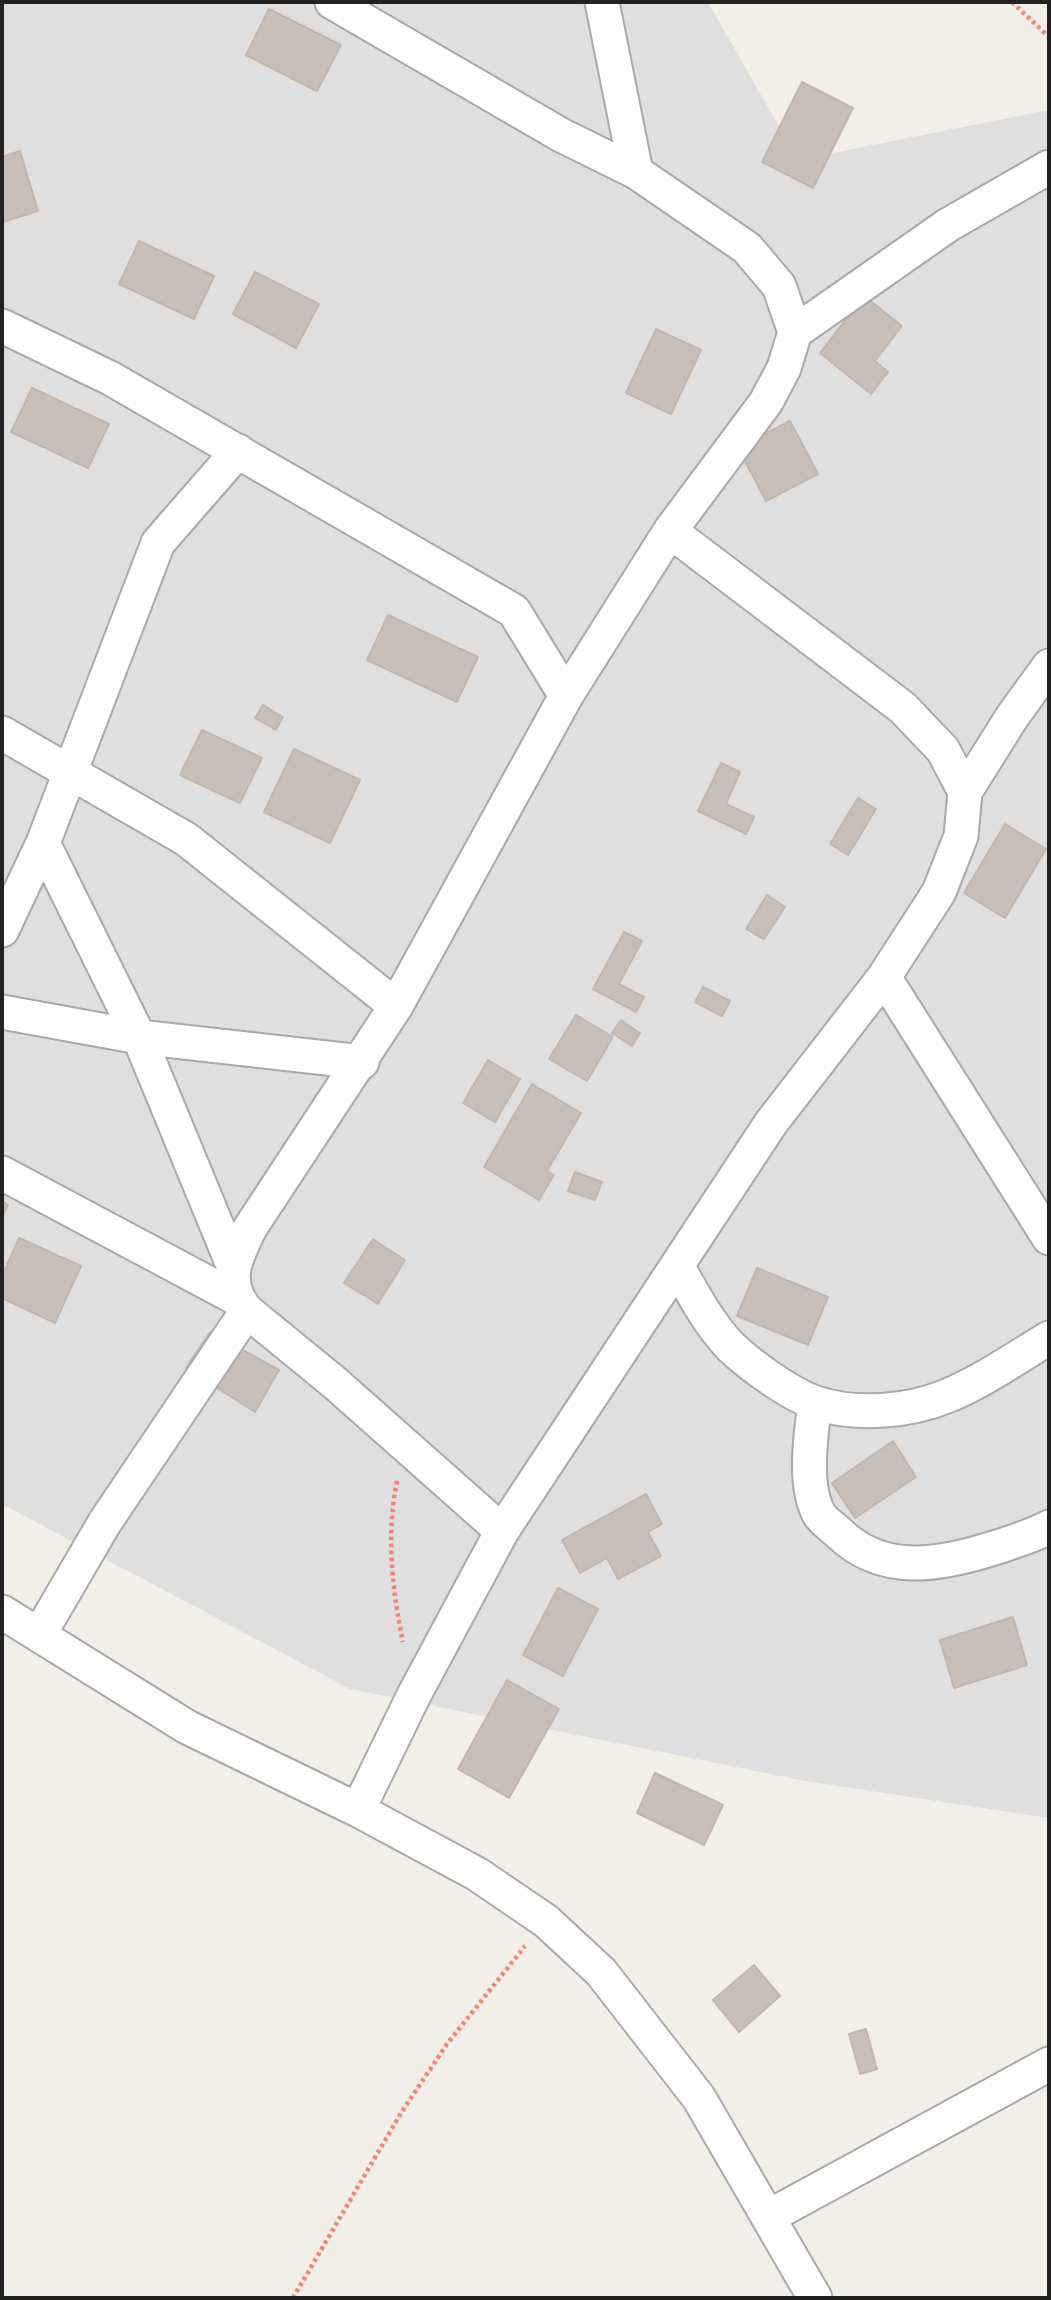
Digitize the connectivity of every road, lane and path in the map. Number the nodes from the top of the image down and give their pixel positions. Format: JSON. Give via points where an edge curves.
{"nodes":[{"id":1,"x":332,"y":2,"type":"edge"},
{"id":2,"x":602,"y":2,"type":"edge"},
{"id":3,"x":1012,"y":2,"type":"edge"},
{"id":4,"x":1049,"y":37,"type":"edge"},
{"id":5,"x":1049,"y":167,"type":"edge"},
{"id":6,"x":636,"y":172,"type":"junction"},
{"id":7,"x":2,"y":326,"type":"edge"},
{"id":8,"x":796,"y":332,"type":"junction"},
{"id":9,"x":237,"y":451,"type":"junction"},
{"id":10,"x":670,"y":531,"type":"junction"},
{"id":11,"x":1049,"y":666,"type":"edge"},
{"id":12,"x":566,"y":696,"type":"junction"},
{"id":13,"x":2,"y":733,"type":"edge"},
{"id":14,"x":68,"y":773,"type":"junction"},
{"id":15,"x":965,"y":792,"type":"junction"},
{"id":16,"x":43,"y":843,"type":"junction"},
{"id":17,"x":2,"y":930,"type":"edge"},
{"id":18,"x":884,"y":977,"type":"junction"},
{"id":19,"x":396,"y":1006,"type":"junction"},
{"id":20,"x":2,"y":1012,"type":"edge"},
{"id":21,"x":139,"y":1037,"type":"junction"},
{"id":22,"x":362,"y":1062,"type":"junction"},
{"id":23,"x":2,"y":1173,"type":"edge"},
{"id":24,"x":1049,"y":1238,"type":"edge"},
{"id":25,"x":233,"y":1265,"type":"junction"},
{"id":26,"x":678,"y":1267,"type":"junction"},
{"id":27,"x":241,"y":1304,"type":"junction"},
{"id":28,"x":1049,"y":1338,"type":"edge"},
{"id":29,"x":815,"y":1402,"type":"junction"},
{"id":30,"x":404,"y":1442,"type":"junction"},
{"id":31,"x":1049,"y":1527,"type":"edge"},
{"id":32,"x":502,"y":1531,"type":"junction"},
{"id":33,"x":2,"y":1612,"type":"edge"},
{"id":34,"x":39,"y":1635,"type":"junction"},
{"id":35,"x":404,"y":1643,"type":"dead end"},
{"id":36,"x":358,"y":1810,"type":"junction"},
{"id":37,"x":546,"y":1920,"type":"junction"},
{"id":38,"x":1049,"y":2064,"type":"edge"},
{"id":39,"x":768,"y":2217,"type":"junction"},
{"id":40,"x":293,"y":2298,"type":"edge"},
{"id":41,"x":815,"y":2298,"type":"edge"}],
"edges":[{"from":1,"to":6,"type":"street","via":[[561,135]]},
{"from":2,"to":6,"type":"street"},
{"from":3,"to":4,"type":"path"},
{"from":5,"to":8,"type":"street","via":[[948,225]]},
{"from":6,"to":8,"type":"street","via":[[747,248],[779,286]]},
{"from":7,"to":9,"type":"street","via":[[110,378]]},
{"from":8,"to":10,"type":"street","via":[[766,402]]},
{"from":9,"to":12,"type":"street","via":[[514,611]]},
{"from":9,"to":14,"type":"street","via":[[158,543]]},
{"from":10,"to":12,"type":"street"},
{"from":10,"to":15,"type":"street","via":[[903,708],[943,750]]},
{"from":11,"to":15,"type":"street"},
{"from":12,"to":19,"type":"street"},
{"from":13,"to":14,"type":"street"},
{"from":14,"to":16,"type":"street"},
{"from":14,"to":19,"type":"street","via":[[186,839]]},
{"from":15,"to":18,"type":"street","via":[[961,836],[939,892]]},
{"from":16,"to":17,"type":"street"},
{"from":16,"to":21,"type":"street"},
{"from":18,"to":24,"type":"street"},
{"from":18,"to":26,"type":"street","via":[[771,1123]]},
{"from":19,"to":22,"type":"street"},
{"from":20,"to":21,"type":"street"},
{"from":21,"to":22,"type":"street"},
{"from":21,"to":25,"type":"street"},
{"from":22,"to":25,"type":"street","via":[[250,1228]]},
{"from":23,"to":27,"type":"street"},
{"from":25,"to":27,"type":"street"},
{"from":26,"to":29,"type":"street","via":[[701,1308],[731,1346],[762,1372]]},
{"from":26,"to":32,"type":"street"},
{"from":27,"to":30,"type":"street"},
{"from":27,"to":34,"type":"street"},
{"from":28,"to":29,"type":"street","via":[[946,1397],[876,1412]]},
{"from":29,"to":31,"type":"street","via":[[808,1464],[819,1514],[872,1557],[909,1565],[952,1562]]},
{"from":30,"to":32,"type":"street"},
{"from":30,"to":35,"type":"path","via":[[390,1516]]},
{"from":32,"to":36,"type":"street"},
{"from":33,"to":34,"type":"street"},
{"from":34,"to":36,"type":"street","via":[[187,1727]]},
{"from":36,"to":37,"type":"street","via":[[477,1874]]},
{"from":37,"to":39,"type":"street","via":[[601,1972],[699,2098]]},
{"from":37,"to":40,"type":"path","via":[[447,2043]]},
{"from":38,"to":39,"type":"street"},
{"from":39,"to":41,"type":"street"}]}
